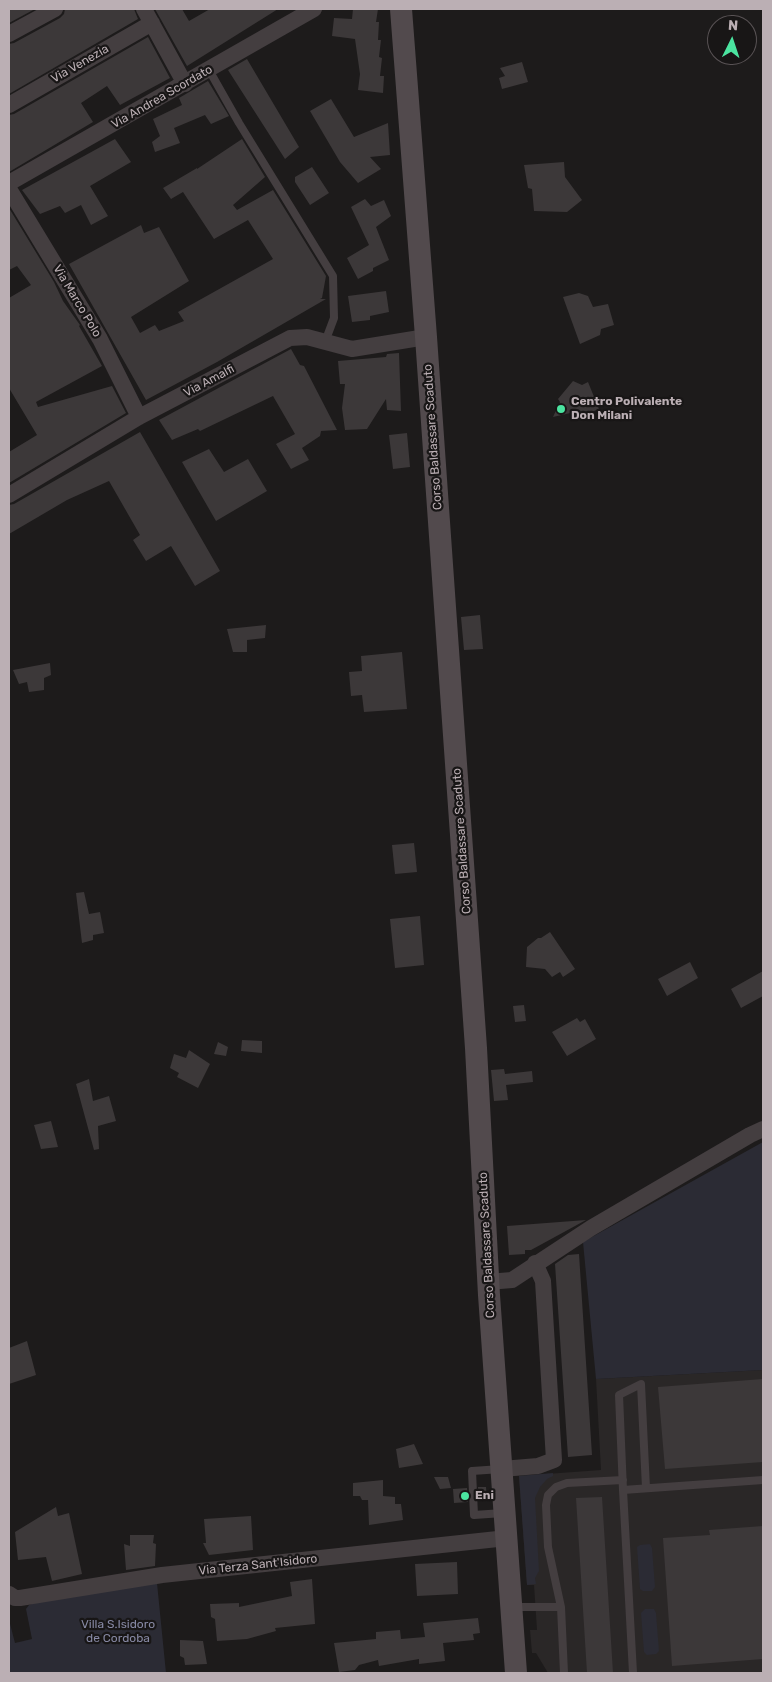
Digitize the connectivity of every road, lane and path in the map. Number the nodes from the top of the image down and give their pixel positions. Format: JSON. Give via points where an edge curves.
{"nodes":[{"id":1,"x":55,"y":9,"type":"edge"},
{"id":2,"x":314,"y":9,"type":"edge"},
{"id":3,"x":400,"y":9,"type":"edge"},
{"id":4,"x":148,"y":16,"type":"edge"},
{"id":5,"x":9,"y":34,"type":"edge"},
{"id":6,"x":208,"y":70,"type":"junction"},
{"id":7,"x":185,"y":84,"type":"junction"},
{"id":8,"x":9,"y":105,"type":"edge"},
{"id":9,"x":9,"y":183,"type":"edge"},
{"id":10,"x":9,"y":189,"type":"edge"},
{"id":11,"x":426,"y":337,"type":"junction"},
{"id":12,"x":325,"y":342,"type":"junction"},
{"id":13,"x":139,"y":417,"type":"junction"},
{"id":14,"x":9,"y":495,"type":"edge"},
{"id":15,"x":763,"y":1129,"type":"edge"},
{"id":16,"x":536,"y":1263,"type":"junction"},
{"id":17,"x":488,"y":1282,"type":"junction"},
{"id":18,"x":502,"y":1469,"type":"junction"},
{"id":19,"x":623,"y":1480,"type":"junction"},
{"id":20,"x":763,"y":1480,"type":"edge"},
{"id":21,"x":646,"y":1488,"type":"junction"},
{"id":22,"x":623,"y":1490,"type":"junction"},
{"id":23,"x":505,"y":1512,"type":"junction"},
{"id":24,"x":507,"y":1538,"type":"junction"},
{"id":25,"x":9,"y":1596,"type":"edge"},
{"id":26,"x":511,"y":1607,"type":"junction"},
{"id":27,"x":561,"y":1607,"type":"junction"},
{"id":28,"x":516,"y":1673,"type":"edge"},
{"id":29,"x":564,"y":1673,"type":"edge"},
{"id":30,"x":633,"y":1673,"type":"edge"}],
"edges":[{"from":1,"to":5,"type":"street"},
{"from":2,"to":6,"type":"street","name":"Via Andrea Scordato"},
{"from":3,"to":11,"type":"street","name":"Corso Baldassare Scaduto"},
{"from":4,"to":7,"type":"street"},
{"from":4,"to":8,"type":"street","name":"Via Venezia"},
{"from":6,"to":7,"type":"street","name":"Via Andrea Scordato"},
{"from":6,"to":12,"type":"lane","via":[[333,276],[334,318]]},
{"from":7,"to":9,"type":"street","name":"Via Andrea Scordato"},
{"from":10,"to":13,"type":"street","name":"Via Marco Polo","via":[[100,339]]},
{"from":11,"to":12,"type":"street","name":"Via Amalfi","via":[[352,349]]},
{"from":11,"to":17,"type":"street","name":"Corso Baldassare Scaduto","via":[[476,1038]]},
{"from":12,"to":13,"type":"street","name":"Via Amalfi","via":[[307,337],[290,338]]},
{"from":13,"to":14,"type":"street","name":"Via Amalfi"},
{"from":15,"to":16,"type":"street"},
{"from":16,"to":17,"type":"street","via":[[512,1280]]},
{"from":16,"to":18,"type":"street","via":[[544,1281],[554,1460],[538,1466]]},
{"from":17,"to":18,"type":"street","name":"Corso Baldassare Scaduto"},
{"from":18,"to":23,"type":"street","name":"Corso Baldassare Scaduto"},
{"from":18,"to":23,"type":"lane","via":[[472,1471],[474,1515]]},
{"from":19,"to":21,"type":"lane","via":[[619,1395],[641,1384]]},
{"from":19,"to":22,"type":"lane"},
{"from":19,"to":27,"type":"lane","via":[[567,1483],[548,1495],[548,1547]]},
{"from":20,"to":21,"type":"lane"},
{"from":21,"to":22,"type":"lane"},
{"from":22,"to":30,"type":"lane"},
{"from":23,"to":24,"type":"street","name":"Corso Baldassare Scaduto"},
{"from":24,"to":25,"type":"street","name":"Via Terza Sant'Isidoro","via":[[162,1575],[20,1598]]},
{"from":24,"to":26,"type":"street","name":"Corso Baldassare Scaduto"},
{"from":26,"to":27,"type":"lane"},
{"from":26,"to":28,"type":"street","name":"Corso Baldassare Scaduto"},
{"from":27,"to":29,"type":"lane"}]}
